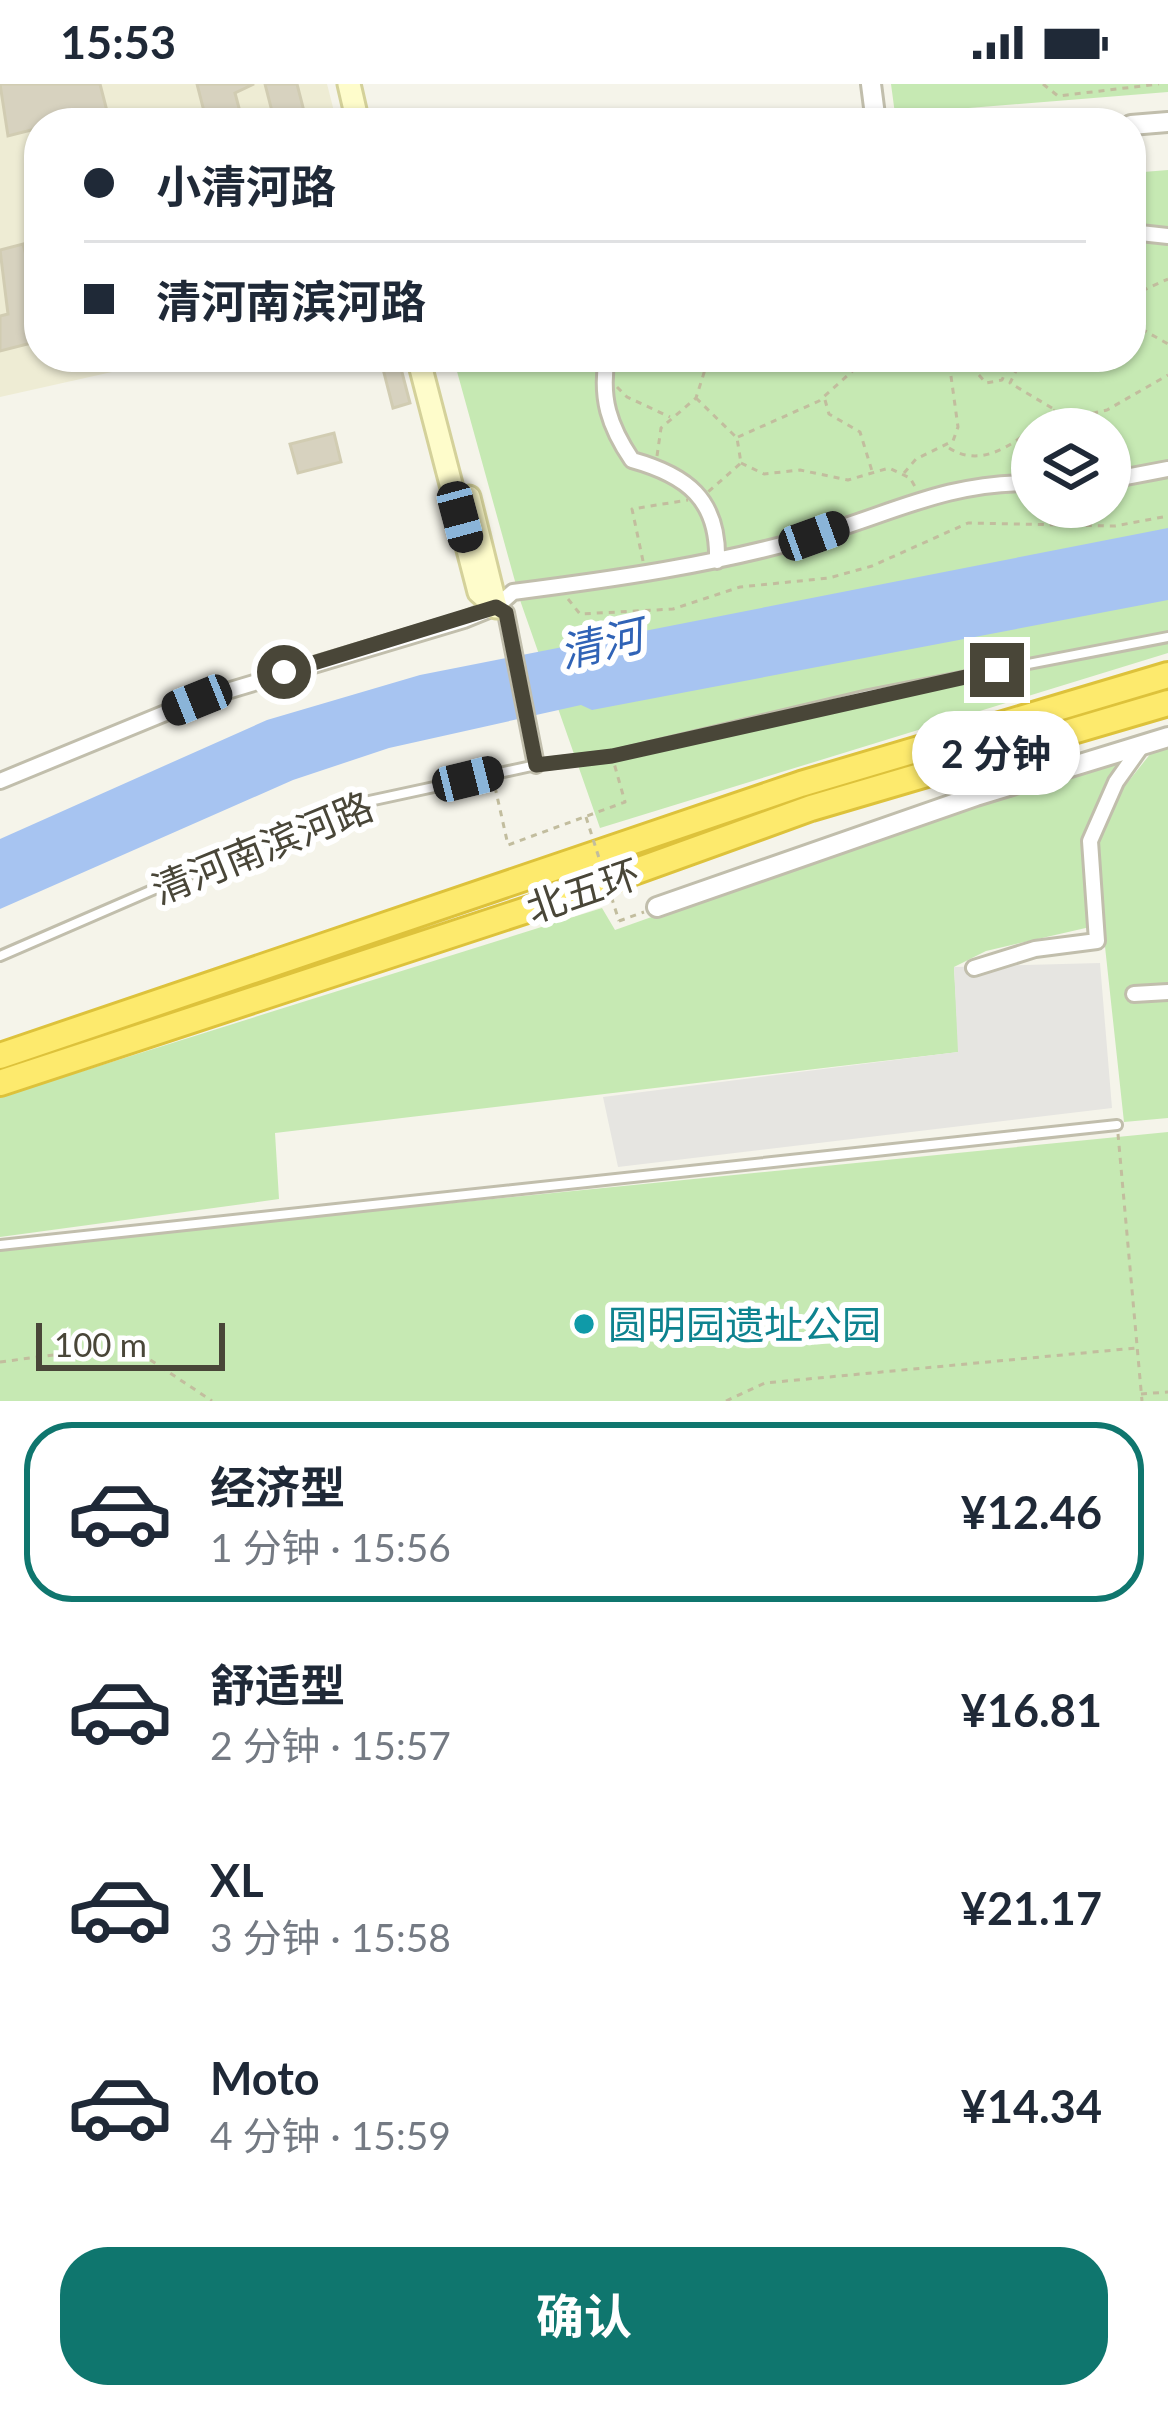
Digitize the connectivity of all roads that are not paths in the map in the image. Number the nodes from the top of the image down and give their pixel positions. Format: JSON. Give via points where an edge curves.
{"nodes":[{"id":1,"x":422,"y":372,"type":"edge"},
{"id":2,"x":436,"y":372,"type":"edge"},
{"id":3,"x":610,"y":372,"type":"edge"},
{"id":4,"x":1168,"y":469,"type":"edge"},
{"id":5,"x":1131,"y":476,"type":"edge"},
{"id":6,"x":1011,"y":484,"type":"edge"},
{"id":7,"x":717,"y":561,"type":"junction"},
{"id":8,"x":496,"y":607,"type":"junction"},
{"id":9,"x":1168,"y":637,"type":"edge"},
{"id":10,"x":1168,"y":675,"type":"edge"},
{"id":11,"x":1168,"y":703,"type":"edge"},
{"id":12,"x":1168,"y":737,"type":"edge"},
{"id":13,"x":1143,"y":744,"type":"junction"},
{"id":14,"x":536,"y":765,"type":"junction"},
{"id":15,"x":0,"y":782,"type":"edge"},
{"id":16,"x":657,"y":907,"type":"road end"},
{"id":17,"x":0,"y":956,"type":"edge"},
{"id":18,"x":974,"y":968,"type":"dead end"},
{"id":19,"x":1168,"y":992,"type":"edge"},
{"id":20,"x":1134,"y":994,"type":"dead end"},
{"id":21,"x":0,"y":1056,"type":"edge"},
{"id":22,"x":0,"y":1083,"type":"edge"},
{"id":23,"x":1117,"y":1125,"type":"road end"},
{"id":24,"x":0,"y":1245,"type":"edge"}],
"edges":[{"from":1,"to":8,"type":"main road","via":[[479,592]]},
{"from":2,"to":8,"type":"main road"},
{"from":3,"to":7,"type":"street","via":[[604,404],[614,435],[632,460],[700,491]]},
{"from":4,"to":5,"type":"street"},
{"from":6,"to":7,"type":"street","via":[[922,496]]},
{"from":7,"to":8,"type":"street","via":[[513,592]]},
{"from":8,"to":14,"type":"street","via":[[506,613]]},
{"from":8,"to":15,"type":"street","via":[[197,700]]},
{"from":9,"to":14,"type":"lane","name":"清河南滨河路","via":[[868,695],[612,756]]},
{"from":10,"to":21,"type":"highway","name":"北五环","via":[[801,784]]},
{"from":11,"to":22,"type":"highway","name":"北五环","via":[[811,808],[523,912]]},
{"from":12,"to":13,"type":"street"},
{"from":13,"to":16,"type":"street"},
{"from":13,"to":18,"type":"street","via":[[1090,841],[1097,941]]},
{"from":14,"to":17,"type":"lane","name":"清河南滨河路","via":[[346,806]]},
{"from":19,"to":20,"type":"street"},
{"from":23,"to":24,"type":"lane"}]}
